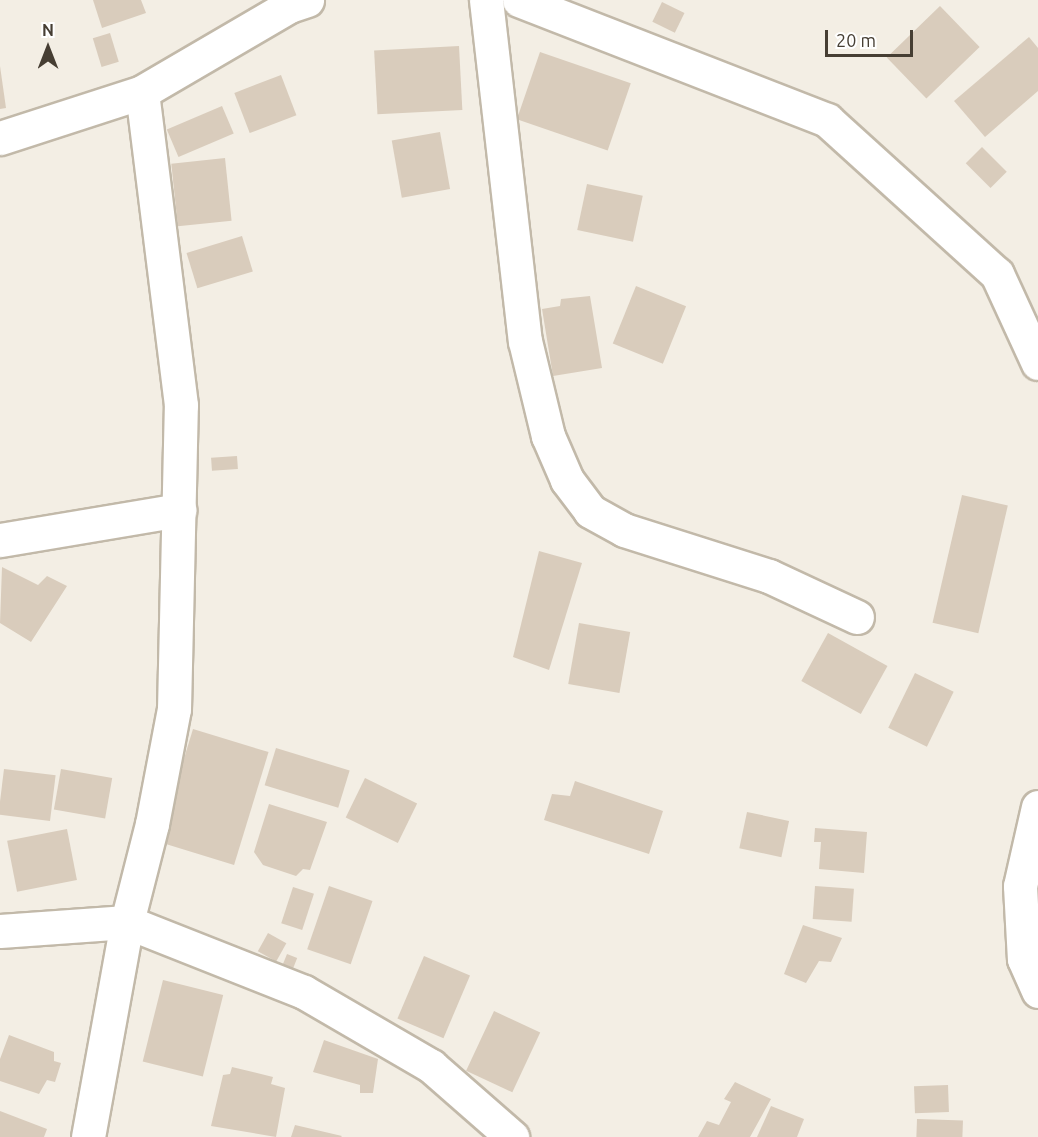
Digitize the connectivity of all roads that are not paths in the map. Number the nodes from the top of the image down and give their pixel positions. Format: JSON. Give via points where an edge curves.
{"nodes":[{"id":1,"x":307,"y":0,"type":"edge"},
{"id":2,"x":486,"y":0,"type":"edge"},
{"id":3,"x":519,"y":0,"type":"edge"},
{"id":4,"x":142,"y":92,"type":"junction"},
{"id":5,"x":0,"y":138,"type":"edge"},
{"id":6,"x":1038,"y":363,"type":"edge"},
{"id":7,"x":180,"y":510,"type":"junction"},
{"id":8,"x":0,"y":540,"type":"edge"},
{"id":9,"x":857,"y":616,"type":"dead end"},
{"id":10,"x":1038,"y":807,"type":"edge"},
{"id":11,"x":127,"y":922,"type":"junction"},
{"id":12,"x":0,"y":932,"type":"edge"},
{"id":13,"x":1038,"y":991,"type":"edge"},
{"id":14,"x":88,"y":1137,"type":"edge"},
{"id":15,"x":512,"y":1137,"type":"edge"}],
"edges":[{"from":1,"to":4,"type":"street","via":[[289,6]]},
{"from":2,"to":9,"type":"street","via":[[525,341],[548,436],[567,480],[590,511],[624,530],[769,576]]},
{"from":3,"to":6,"type":"street","via":[[827,120],[997,274]]},
{"from":4,"to":5,"type":"street"},
{"from":4,"to":7,"type":"street","via":[[181,405]]},
{"from":7,"to":8,"type":"street"},
{"from":7,"to":11,"type":"street","via":[[174,709],[152,824]]},
{"from":10,"to":13,"type":"street","via":[[1020,886],[1024,959]]},
{"from":11,"to":12,"type":"street"},
{"from":11,"to":14,"type":"street"},
{"from":11,"to":15,"type":"street","via":[[304,992],[431,1066]]}]}
